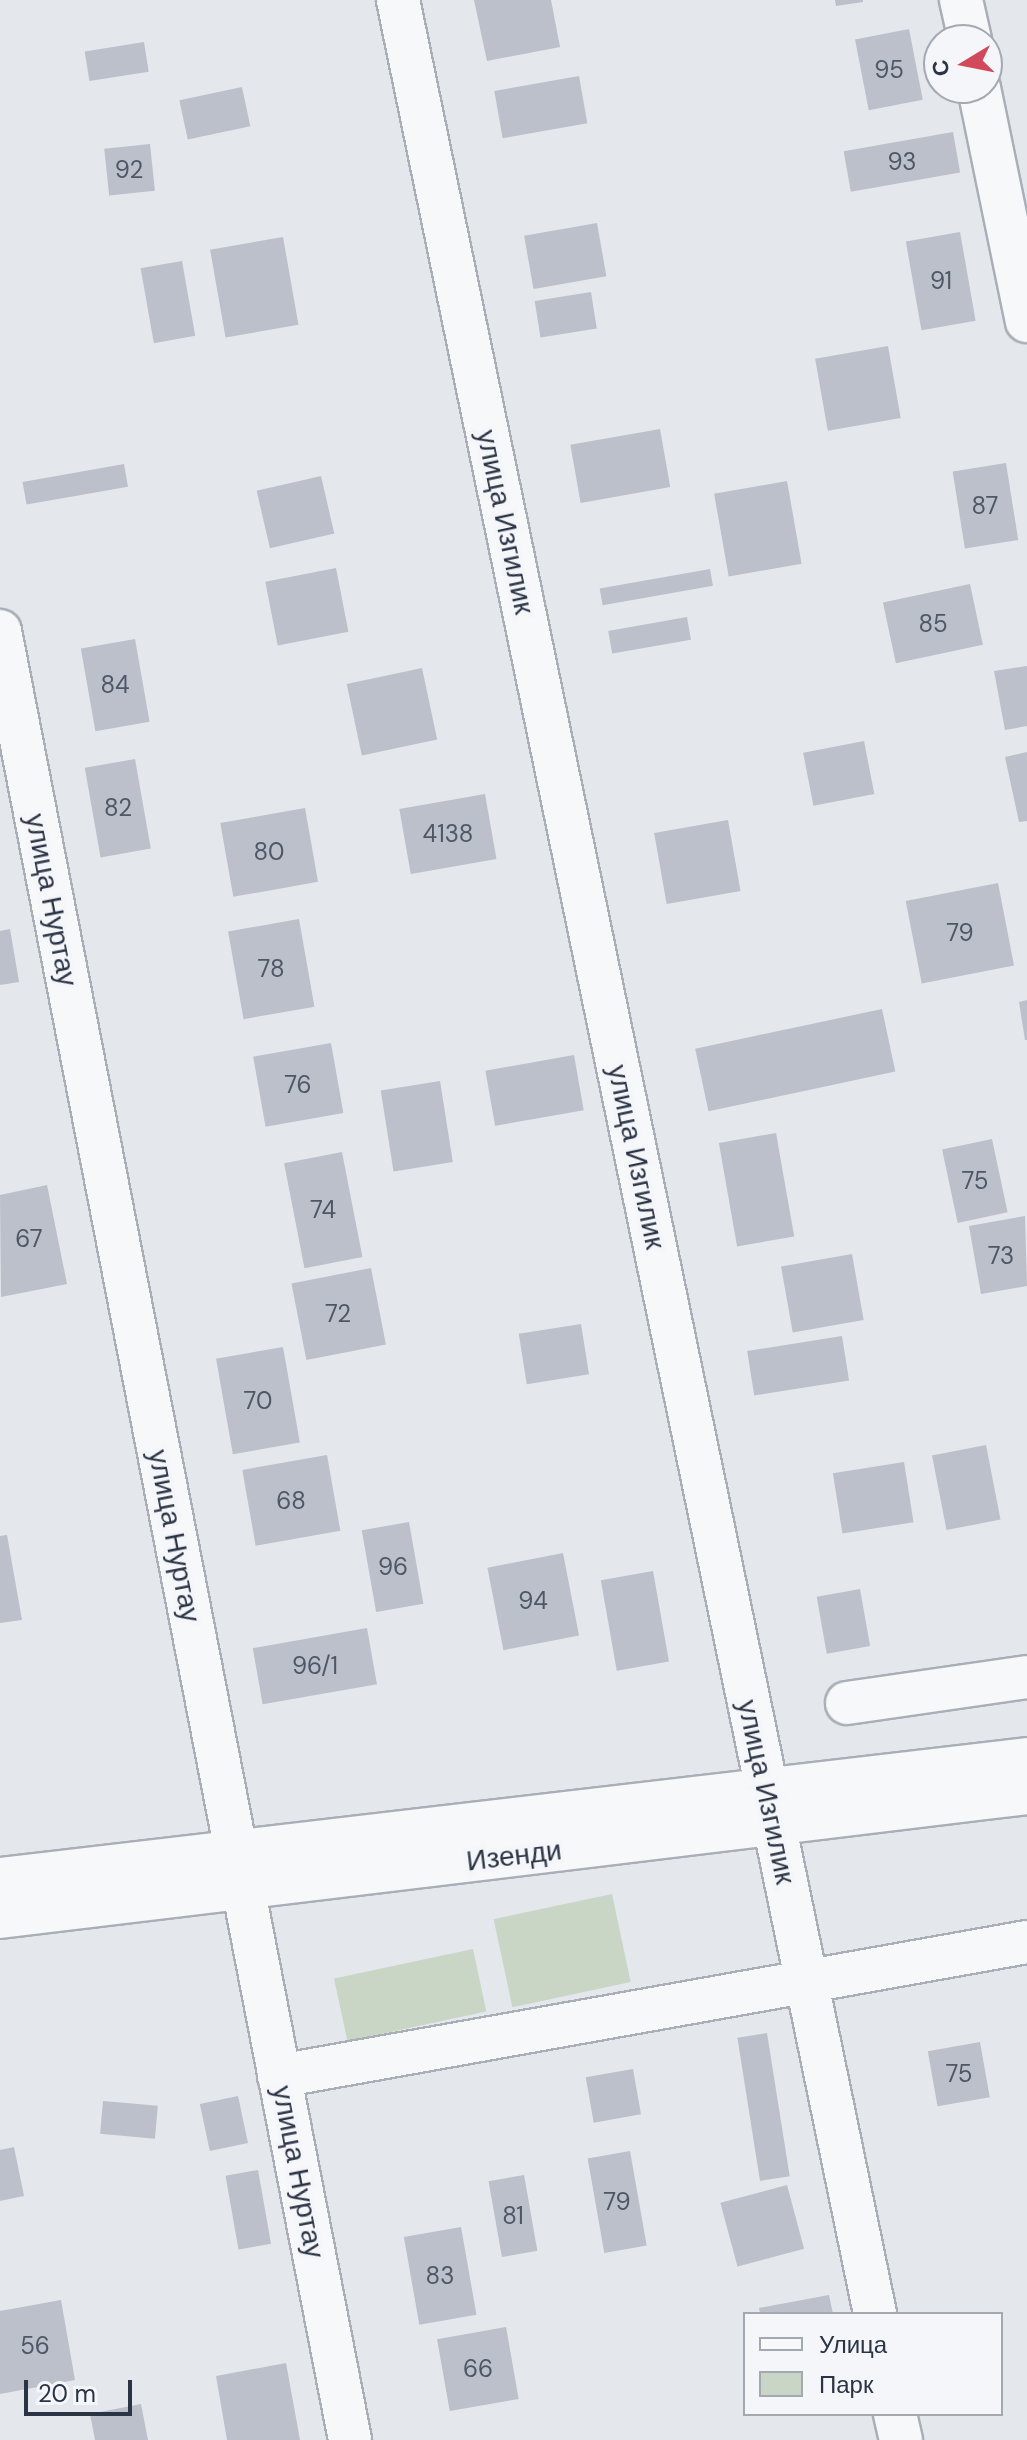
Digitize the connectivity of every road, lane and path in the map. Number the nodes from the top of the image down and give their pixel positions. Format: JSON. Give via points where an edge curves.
{"nodes":[{"id":1,"x":398,"y":0,"type":"edge"},
{"id":2,"x":961,"y":0,"type":"edge"},
{"id":3,"x":966,"y":24,"type":"edge"},
{"id":4,"x":982,"y":104,"type":"edge"},
{"id":5,"x":1027,"y":321,"type":"edge"},
{"id":6,"x":0,"y":631,"type":"edge"},
{"id":7,"x":1027,"y":1677,"type":"edge"},
{"id":8,"x":847,"y":1703,"type":"dead end"},
{"id":9,"x":1027,"y":1760,"type":"edge"},
{"id":10,"x":1027,"y":1792,"type":"edge"},
{"id":11,"x":769,"y":1807,"type":"junction"},
{"id":12,"x":238,"y":1872,"type":"junction"},
{"id":13,"x":0,"y":1880,"type":"edge"},
{"id":14,"x":0,"y":1916,"type":"edge"},
{"id":15,"x":1027,"y":1942,"type":"edge"},
{"id":16,"x":806,"y":1985,"type":"junction"},
{"id":17,"x":279,"y":2076,"type":"junction"},
{"id":18,"x":875,"y":2312,"type":"edge"},
{"id":19,"x":895,"y":2416,"type":"edge"},
{"id":20,"x":350,"y":2440,"type":"edge"},
{"id":21,"x":901,"y":2440,"type":"edge"}],
"edges":[{"from":1,"to":11,"type":"street","name":"улица Изгилик"},
{"from":2,"to":3,"type":"street"},
{"from":4,"to":5,"type":"street"},
{"from":6,"to":12,"type":"street","name":"улица Нуртау"},
{"from":7,"to":8,"type":"street"},
{"from":9,"to":11,"type":"street","name":"Изенди"},
{"from":10,"to":11,"type":"street","name":"Изенди"},
{"from":11,"to":12,"type":"street","name":"Изенди"},
{"from":11,"to":16,"type":"street","name":"улица Изгилик"},
{"from":12,"to":13,"type":"street","name":"Изенди"},
{"from":12,"to":14,"type":"street","name":"Изенди"},
{"from":12,"to":17,"type":"street","name":"улица Нуртау"},
{"from":15,"to":16,"type":"street"},
{"from":16,"to":17,"type":"street"},
{"from":16,"to":18,"type":"street","name":"улица Изгилик"},
{"from":17,"to":20,"type":"street","name":"улица Нуртау"},
{"from":19,"to":21,"type":"street"}]}
